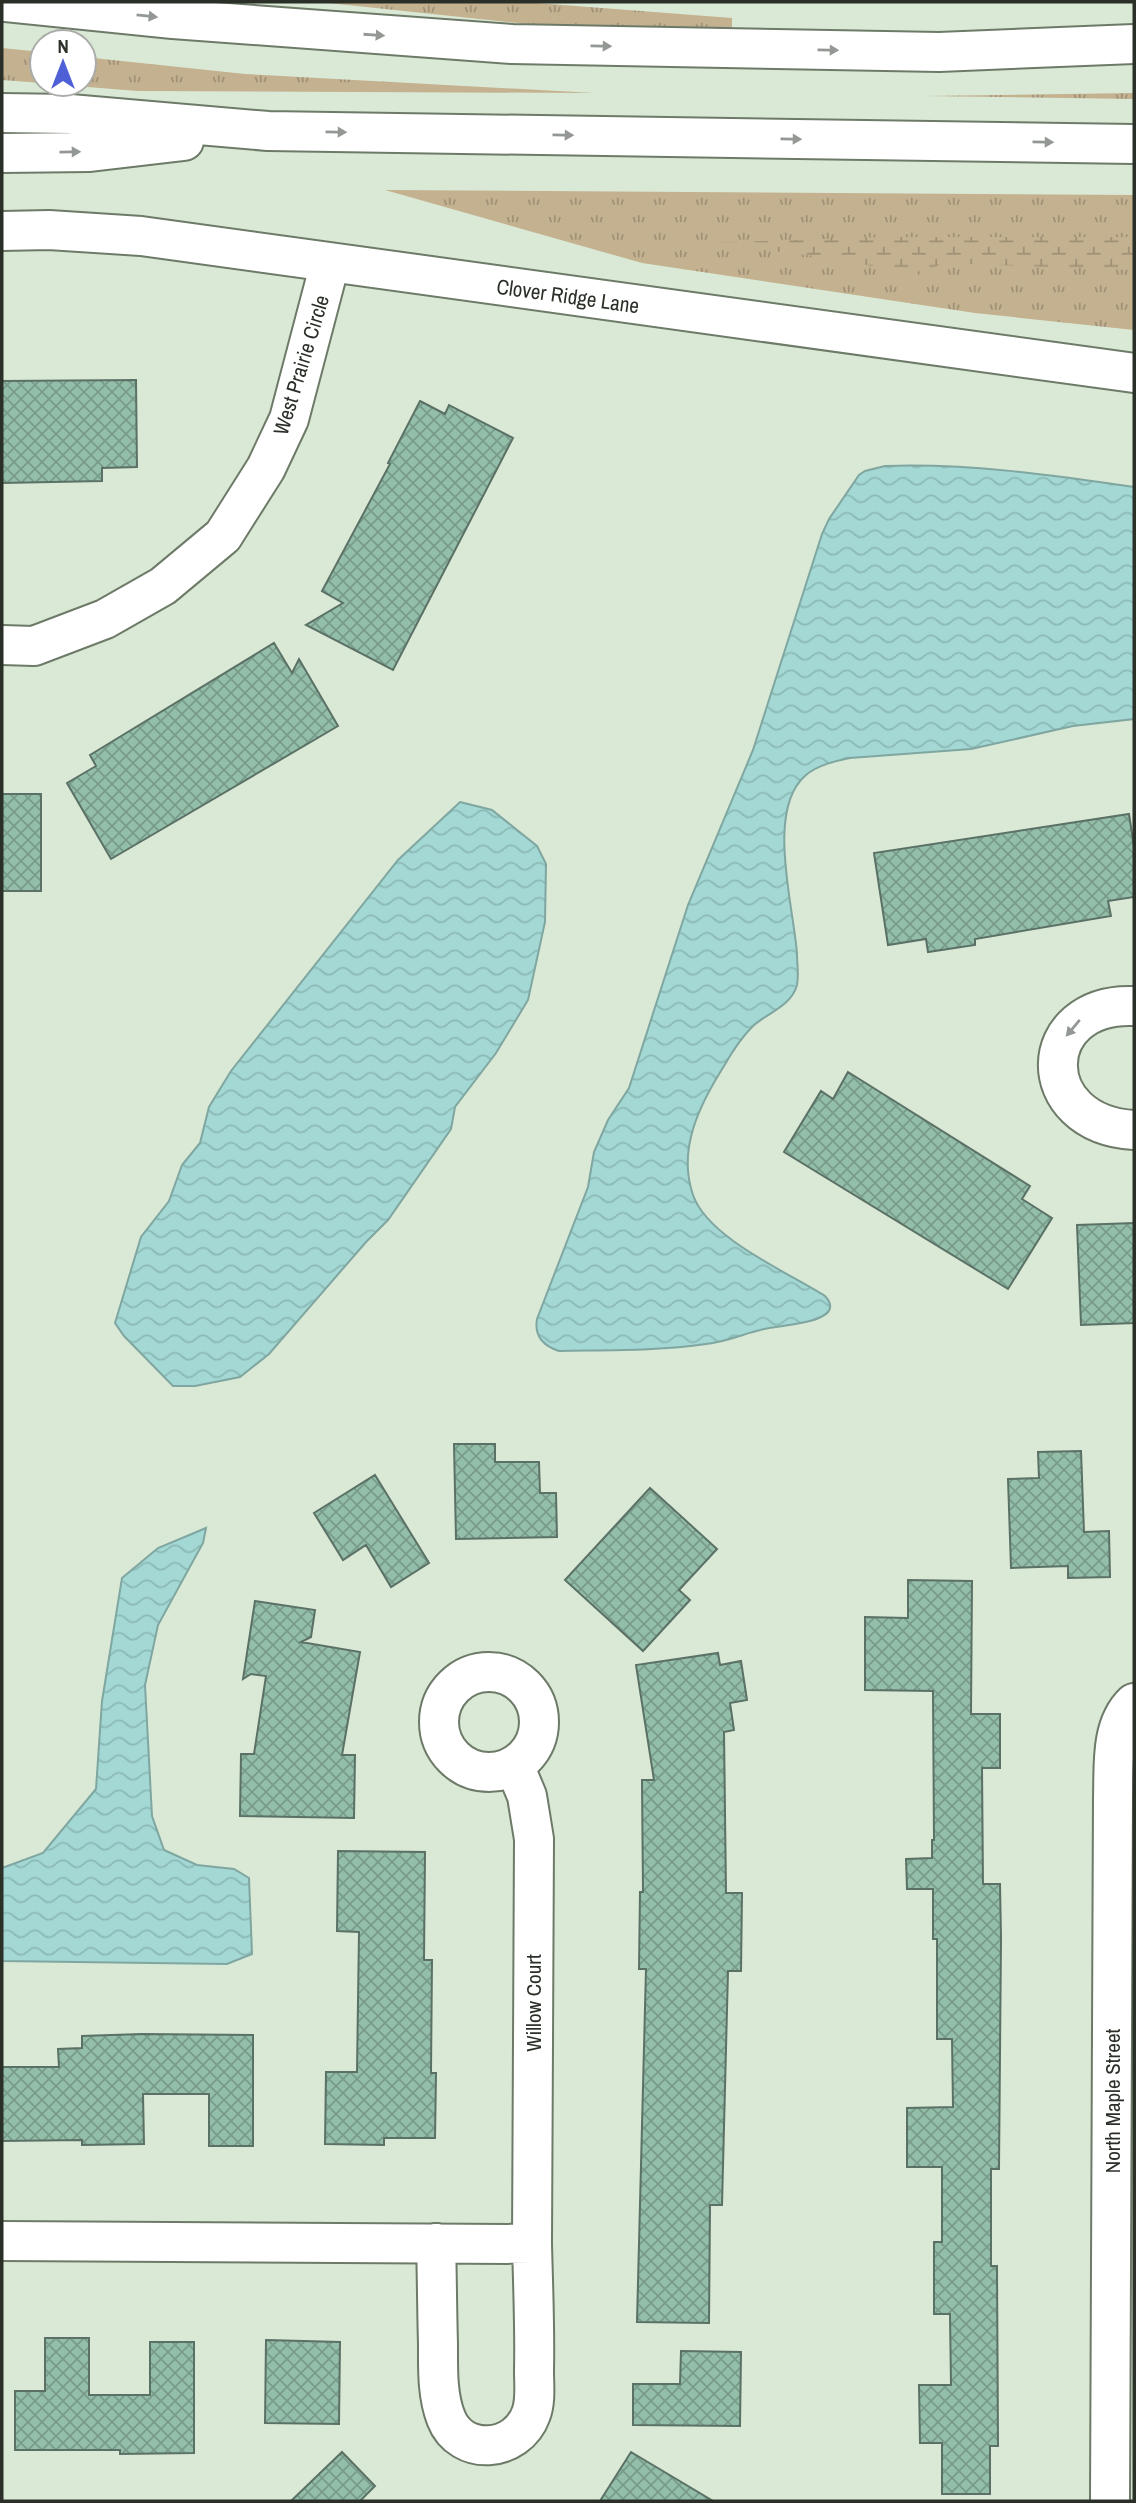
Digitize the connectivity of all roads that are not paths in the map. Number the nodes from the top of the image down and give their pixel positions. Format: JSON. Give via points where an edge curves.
{"nodes":[{"id":1,"x":6,"y":2,"type":"edge"},
{"id":2,"x":1134,"y":44,"type":"edge"},
{"id":3,"x":2,"y":113,"type":"edge"},
{"id":4,"x":268,"y":131,"type":"junction"},
{"id":5,"x":1134,"y":144,"type":"edge"},
{"id":6,"x":2,"y":153,"type":"edge"},
{"id":7,"x":2,"y":232,"type":"edge"},
{"id":8,"x":330,"y":263,"type":"junction"},
{"id":9,"x":1134,"y":373,"type":"edge"},
{"id":10,"x":2,"y":645,"type":"edge"},
{"id":11,"x":1134,"y":1006,"type":"edge"},
{"id":12,"x":1134,"y":1130,"type":"edge"},
{"id":13,"x":1133,"y":1704,"type":"edge"},
{"id":14,"x":514,"y":1765,"type":"dead end"},
{"id":15,"x":2,"y":2241,"type":"edge"},
{"id":16,"x":436,"y":2243,"type":"junction"},
{"id":17,"x":532,"y":2244,"type":"junction"},
{"id":18,"x":1123,"y":2250,"type":"edge"},
{"id":19,"x":1110,"y":2501,"type":"edge"}],
"edges":[{"from":1,"to":2,"type":"main road","one_way":true,"via":[[512,44],[939,52]]},
{"from":3,"to":4,"type":"main road","via":[[70,114]]},
{"from":4,"to":5,"type":"main road","one_way":true},
{"from":6,"to":4,"type":"main road","one_way":true,"via":[[90,152]]},
{"from":7,"to":8,"type":"main road","name":"Clover Ridge Lane","via":[[141,236]]},
{"from":8,"to":9,"type":"main road","name":"Clover Ridge Lane"},
{"from":8,"to":10,"type":"main road","name":"West Prairie Circle","via":[[289,419],[266,468],[223,536],[163,586],[105,619],[34,646]]},
{"from":11,"to":12,"type":"main road","one_way":true,"via":[[1086,1015],[1068,1034],[1059,1064],[1063,1091],[1079,1112],[1106,1126]]},
{"from":13,"to":18,"type":"main road","name":"North Maple Street","via":[[1117,1734],[1113,1797]]},
{"from":14,"to":17,"type":"main road","name":"Willow Court","via":[[527,1796],[534,1839]]},
{"from":15,"to":16,"type":"main road"},
{"from":16,"to":17,"type":"main road"},
{"from":16,"to":17,"type":"main road","name":"Willow Court","via":[[442,2405],[456,2435],[486,2444],[516,2437],[533,2407]]},
{"from":18,"to":19,"type":"main road","name":"North Maple Street"}]}
